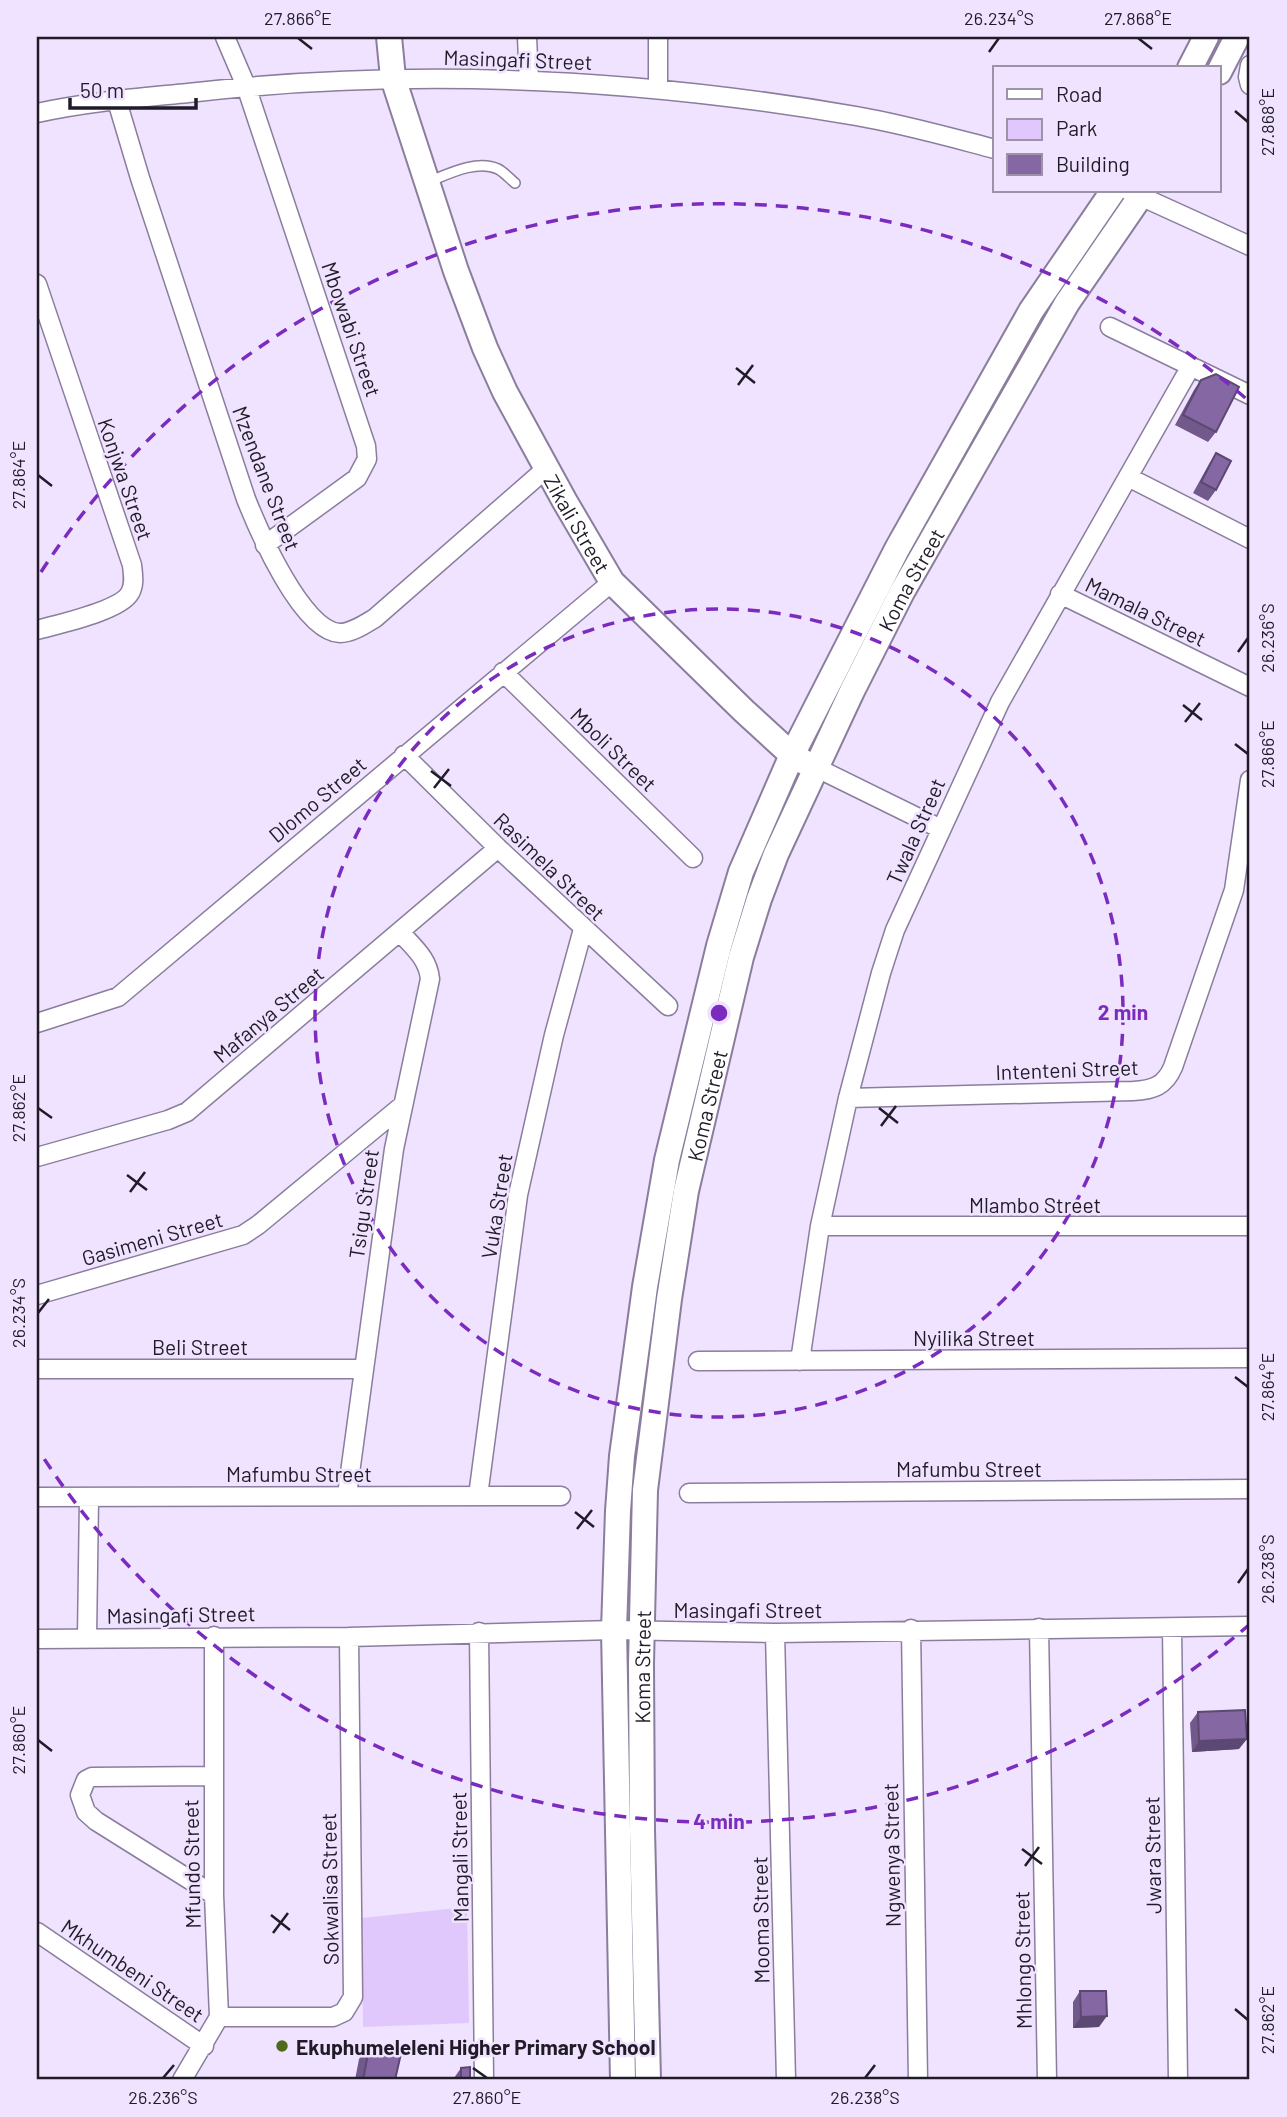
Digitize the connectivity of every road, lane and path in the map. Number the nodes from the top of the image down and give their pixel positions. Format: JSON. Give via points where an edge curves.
{"nodes":[{"id":1,"x":225,"y":37,"type":"edge"},
{"id":2,"x":389,"y":37,"type":"edge"},
{"id":3,"x":527,"y":37,"type":"edge"},
{"id":4,"x":658,"y":37,"type":"edge"},
{"id":5,"x":1206,"y":37,"type":"edge"},
{"id":6,"x":1237,"y":37,"type":"edge"},
{"id":7,"x":1250,"y":65,"type":"edge"},
{"id":8,"x":1191,"y":66,"type":"edge"},
{"id":9,"x":1220,"y":70,"type":"edge"},
{"id":10,"x":393,"y":78,"type":"junction"},
{"id":11,"x":529,"y":80,"type":"junction"},
{"id":12,"x":1250,"y":85,"type":"edge"},
{"id":13,"x":246,"y":86,"type":"junction"},
{"id":14,"x":658,"y":88,"type":"junction"},
{"id":15,"x":117,"y":101,"type":"junction"},
{"id":16,"x":37,"y":113,"type":"edge"},
{"id":17,"x":993,"y":149,"type":"edge"},
{"id":18,"x":427,"y":182,"type":"junction"},
{"id":19,"x":516,"y":183,"type":"dead end"},
{"id":20,"x":1112,"y":192,"type":"edge"},
{"id":21,"x":1138,"y":192,"type":"edge"},
{"id":22,"x":1250,"y":246,"type":"edge"},
{"id":23,"x":37,"y":284,"type":"edge"},
{"id":24,"x":1110,"y":327,"type":"dead end"},
{"id":25,"x":1191,"y":366,"type":"junction"},
{"id":26,"x":1250,"y":395,"type":"edge"},
{"id":27,"x":548,"y":467,"type":"junction"},
{"id":28,"x":1128,"y":477,"type":"junction"},
{"id":29,"x":1250,"y":539,"type":"edge"},
{"id":30,"x":265,"y":545,"type":"junction"},
{"id":31,"x":612,"y":582,"type":"junction"},
{"id":32,"x":1060,"y":594,"type":"junction"},
{"id":33,"x":37,"y":631,"type":"edge"},
{"id":34,"x":503,"y":672,"type":"junction"},
{"id":35,"x":1250,"y":687,"type":"edge"},
{"id":36,"x":404,"y":755,"type":"junction"},
{"id":37,"x":792,"y":755,"type":"junction"},
{"id":38,"x":817,"y":768,"type":"junction"},
{"id":39,"x":1250,"y":780,"type":"edge"},
{"id":40,"x":940,"y":829,"type":"junction"},
{"id":41,"x":498,"y":848,"type":"junction"},
{"id":42,"x":693,"y":858,"type":"dead end"},
{"id":43,"x":1242,"y":891,"type":"edge"},
{"id":44,"x":583,"y":929,"type":"junction"},
{"id":45,"x":400,"y":932,"type":"junction"},
{"id":46,"x":668,"y":1006,"type":"dead end"},
{"id":47,"x":37,"y":1023,"type":"edge"},
{"id":48,"x":848,"y":1098,"type":"junction"},
{"id":49,"x":403,"y":1105,"type":"junction"},
{"id":50,"x":37,"y":1157,"type":"edge"},
{"id":51,"x":820,"y":1226,"type":"junction"},
{"id":52,"x":1250,"y":1226,"type":"edge"},
{"id":53,"x":37,"y":1295,"type":"edge"},
{"id":54,"x":1250,"y":1358,"type":"edge"},
{"id":55,"x":698,"y":1361,"type":"dead end"},
{"id":56,"x":800,"y":1361,"type":"junction"},
{"id":57,"x":37,"y":1369,"type":"edge"},
{"id":58,"x":363,"y":1369,"type":"junction"},
{"id":59,"x":1250,"y":1489,"type":"edge"},
{"id":60,"x":689,"y":1493,"type":"dead end"},
{"id":61,"x":347,"y":1495,"type":"junction"},
{"id":62,"x":478,"y":1496,"type":"junction"},
{"id":63,"x":561,"y":1496,"type":"dead end"},
{"id":64,"x":37,"y":1497,"type":"edge"},
{"id":65,"x":89,"y":1498,"type":"junction"},
{"id":66,"x":1250,"y":1626,"type":"edge"},
{"id":67,"x":1039,"y":1628,"type":"junction"},
{"id":68,"x":1172,"y":1628,"type":"junction"},
{"id":69,"x":911,"y":1629,"type":"junction"},
{"id":70,"x":614,"y":1630,"type":"junction"},
{"id":71,"x":642,"y":1631,"type":"junction"},
{"id":72,"x":479,"y":1632,"type":"junction"},
{"id":73,"x":775,"y":1633,"type":"junction"},
{"id":74,"x":214,"y":1636,"type":"junction"},
{"id":75,"x":349,"y":1637,"type":"junction"},
{"id":76,"x":87,"y":1638,"type":"junction"},
{"id":77,"x":37,"y":1639,"type":"edge"},
{"id":78,"x":212,"y":1776,"type":"junction"},
{"id":79,"x":214,"y":1895,"type":"junction"},
{"id":80,"x":37,"y":1932,"type":"edge"},
{"id":81,"x":219,"y":2017,"type":"junction"},
{"id":82,"x":204,"y":2046,"type":"junction"},
{"id":83,"x":182,"y":2080,"type":"edge"},
{"id":84,"x":484,"y":2080,"type":"edge"},
{"id":85,"x":624,"y":2080,"type":"edge"},
{"id":86,"x":648,"y":2080,"type":"edge"},
{"id":87,"x":786,"y":2080,"type":"edge"},
{"id":88,"x":918,"y":2080,"type":"edge"},
{"id":89,"x":1048,"y":2080,"type":"edge"},
{"id":90,"x":1178,"y":2080,"type":"edge"}],
"edges":[{"from":1,"to":13,"type":"street","name":"Mbowabi Street"},
{"from":2,"to":10,"type":"main road","name":"Zikali Street"},
{"from":3,"to":11,"type":"street"},
{"from":4,"to":14,"type":"street"},
{"from":5,"to":8,"type":"main road"},
{"from":6,"to":9,"type":"main road"},
{"from":7,"to":12,"type":"street"},
{"from":10,"to":11,"type":"street","name":"Masingafi Street"},
{"from":10,"to":13,"type":"street","name":"Masingafi Street"},
{"from":10,"to":18,"type":"main road","name":"Zikali Street"},
{"from":11,"to":14,"type":"street","name":"Masingafi Street"},
{"from":13,"to":15,"type":"street","name":"Masingafi Street"},
{"from":13,"to":30,"type":"street","name":"Mbowabi Street","via":[[367,459],[357,478]]},
{"from":14,"to":17,"type":"street","name":"Masingafi Street","via":[[855,116]]},
{"from":15,"to":16,"type":"street","name":"Masingafi Street"},
{"from":15,"to":30,"type":"street","name":"Mzendane Street"},
{"from":18,"to":19,"type":"lane","via":[[484,165]]},
{"from":18,"to":27,"type":"main road","name":"Zikali Street","via":[[485,348]]},
{"from":20,"to":37,"type":"main road","name":"Koma Street","via":[[1031,311],[995,373],[897,549]]},
{"from":21,"to":22,"type":"street"},
{"from":21,"to":38,"type":"main road","name":"Koma Street","via":[[1067,303],[945,514]]},
{"from":23,"to":33,"type":"street","name":"Konjwa Street","via":[[134,580],[122,602]]},
{"from":24,"to":25,"type":"street"},
{"from":25,"to":26,"type":"street"},
{"from":25,"to":28,"type":"street","name":"Twala Street"},
{"from":27,"to":30,"type":"street","name":"Mzendane Street","via":[[375,618],[344,633],[327,628],[306,608]]},
{"from":27,"to":31,"type":"main road","name":"Zikali Street"},
{"from":28,"to":29,"type":"street"},
{"from":28,"to":32,"type":"street","name":"Twala Street"},
{"from":31,"to":34,"type":"street","name":"Dlomo Street"},
{"from":31,"to":37,"type":"main road","name":"Zikali Street"},
{"from":32,"to":35,"type":"street","name":"Mamala Street"},
{"from":32,"to":40,"type":"street","name":"Twala Street","via":[[1000,702]]},
{"from":34,"to":36,"type":"street","name":"Dlomo Street"},
{"from":34,"to":42,"type":"street","name":"Mboli Street"},
{"from":36,"to":41,"type":"street","name":"Rasimela Street"},
{"from":36,"to":47,"type":"street","name":"Dlomo Street","via":[[118,997]]},
{"from":37,"to":38,"type":"main road","name":"Zikali Street"},
{"from":37,"to":70,"type":"main road","name":"Koma Street","via":[[730,907],[667,1160],[622,1456]]},
{"from":38,"to":40,"type":"street","name":"Zikali Street"},
{"from":38,"to":71,"type":"main road","name":"Koma Street","via":[[759,899],[686,1191],[646,1477]]},
{"from":39,"to":43,"type":"street"},
{"from":40,"to":48,"type":"street","name":"Twala Street","via":[[890,942]]},
{"from":41,"to":44,"type":"street","name":"Rasimela Street"},
{"from":41,"to":45,"type":"street","name":"Mafanya Street"},
{"from":43,"to":48,"type":"street","name":"Intenteni Street","via":[[1173,1067],[1167,1080],[1155,1088]]},
{"from":44,"to":46,"type":"street","name":"Rasimela Street"},
{"from":44,"to":62,"type":"street","name":"Vuka Street","via":[[518,1195]]},
{"from":45,"to":49,"type":"street","name":"Tsigu Street","via":[[424,958],[430,979]]},
{"from":45,"to":50,"type":"street","name":"Mafanya Street","via":[[187,1112]]},
{"from":48,"to":51,"type":"street","name":"Twala Street"},
{"from":49,"to":53,"type":"street","name":"Gasimeni Street","via":[[243,1235]]},
{"from":49,"to":58,"type":"street","name":"Tsigu Street"},
{"from":51,"to":52,"type":"street","name":"Mlambo Street"},
{"from":51,"to":56,"type":"street","name":"Twala Street"},
{"from":54,"to":56,"type":"street","name":"Nyilika Street"},
{"from":55,"to":56,"type":"street","name":"Nyilika Street"},
{"from":57,"to":58,"type":"street","name":"Beli Street"},
{"from":58,"to":61,"type":"street","name":"Tsigu Street"},
{"from":59,"to":60,"type":"street","name":"Mafumbu Street"},
{"from":61,"to":62,"type":"street","name":"Mafumbu Street"},
{"from":61,"to":65,"type":"street","name":"Mafumbu Street"},
{"from":62,"to":63,"type":"street","name":"Mafumbu Street"},
{"from":64,"to":65,"type":"street","name":"Mafumbu Street"},
{"from":65,"to":76,"type":"street"},
{"from":66,"to":68,"type":"street","name":"Masingafi Street"},
{"from":67,"to":68,"type":"street","name":"Masingafi Street"},
{"from":67,"to":69,"type":"street","name":"Masingafi Street"},
{"from":67,"to":89,"type":"street","name":"Mhlongo Street"},
{"from":68,"to":90,"type":"street","name":"Jwara Street"},
{"from":69,"to":73,"type":"street","name":"Masingafi Street"},
{"from":69,"to":88,"type":"street","name":"Ngwenya Street"},
{"from":70,"to":71,"type":"street","name":"Masingafi Street"},
{"from":70,"to":72,"type":"street","name":"Masingafi Street"},
{"from":70,"to":85,"type":"main road","name":"Koma Street"},
{"from":71,"to":73,"type":"street","name":"Masingafi Street"},
{"from":71,"to":86,"type":"main road","name":"Koma Street"},
{"from":72,"to":75,"type":"street","name":"Masingafi Street"},
{"from":72,"to":84,"type":"street","name":"Mangali Street"},
{"from":73,"to":87,"type":"street","name":"Mooma Street"},
{"from":74,"to":75,"type":"street","name":"Masingafi Street"},
{"from":74,"to":76,"type":"street","name":"Masingafi Street"},
{"from":74,"to":78,"type":"street","name":"Mfundo Street"},
{"from":75,"to":81,"type":"street","name":"Sokwalisa Street","via":[[354,1997],[344,2012],[333,2017]]},
{"from":76,"to":77,"type":"street","name":"Masingafi Street"},
{"from":78,"to":79,"type":"street","name":"Mfundo Street"},
{"from":78,"to":79,"type":"street","via":[[92,1777],[79,1795],[96,1821]]},
{"from":79,"to":81,"type":"street","name":"Mfundo Street"},
{"from":80,"to":82,"type":"street","name":"Mkhumbeni Street"},
{"from":81,"to":82,"type":"street","name":"Mfundo Street"},
{"from":82,"to":83,"type":"street","name":"Mfundo Street"}]}
